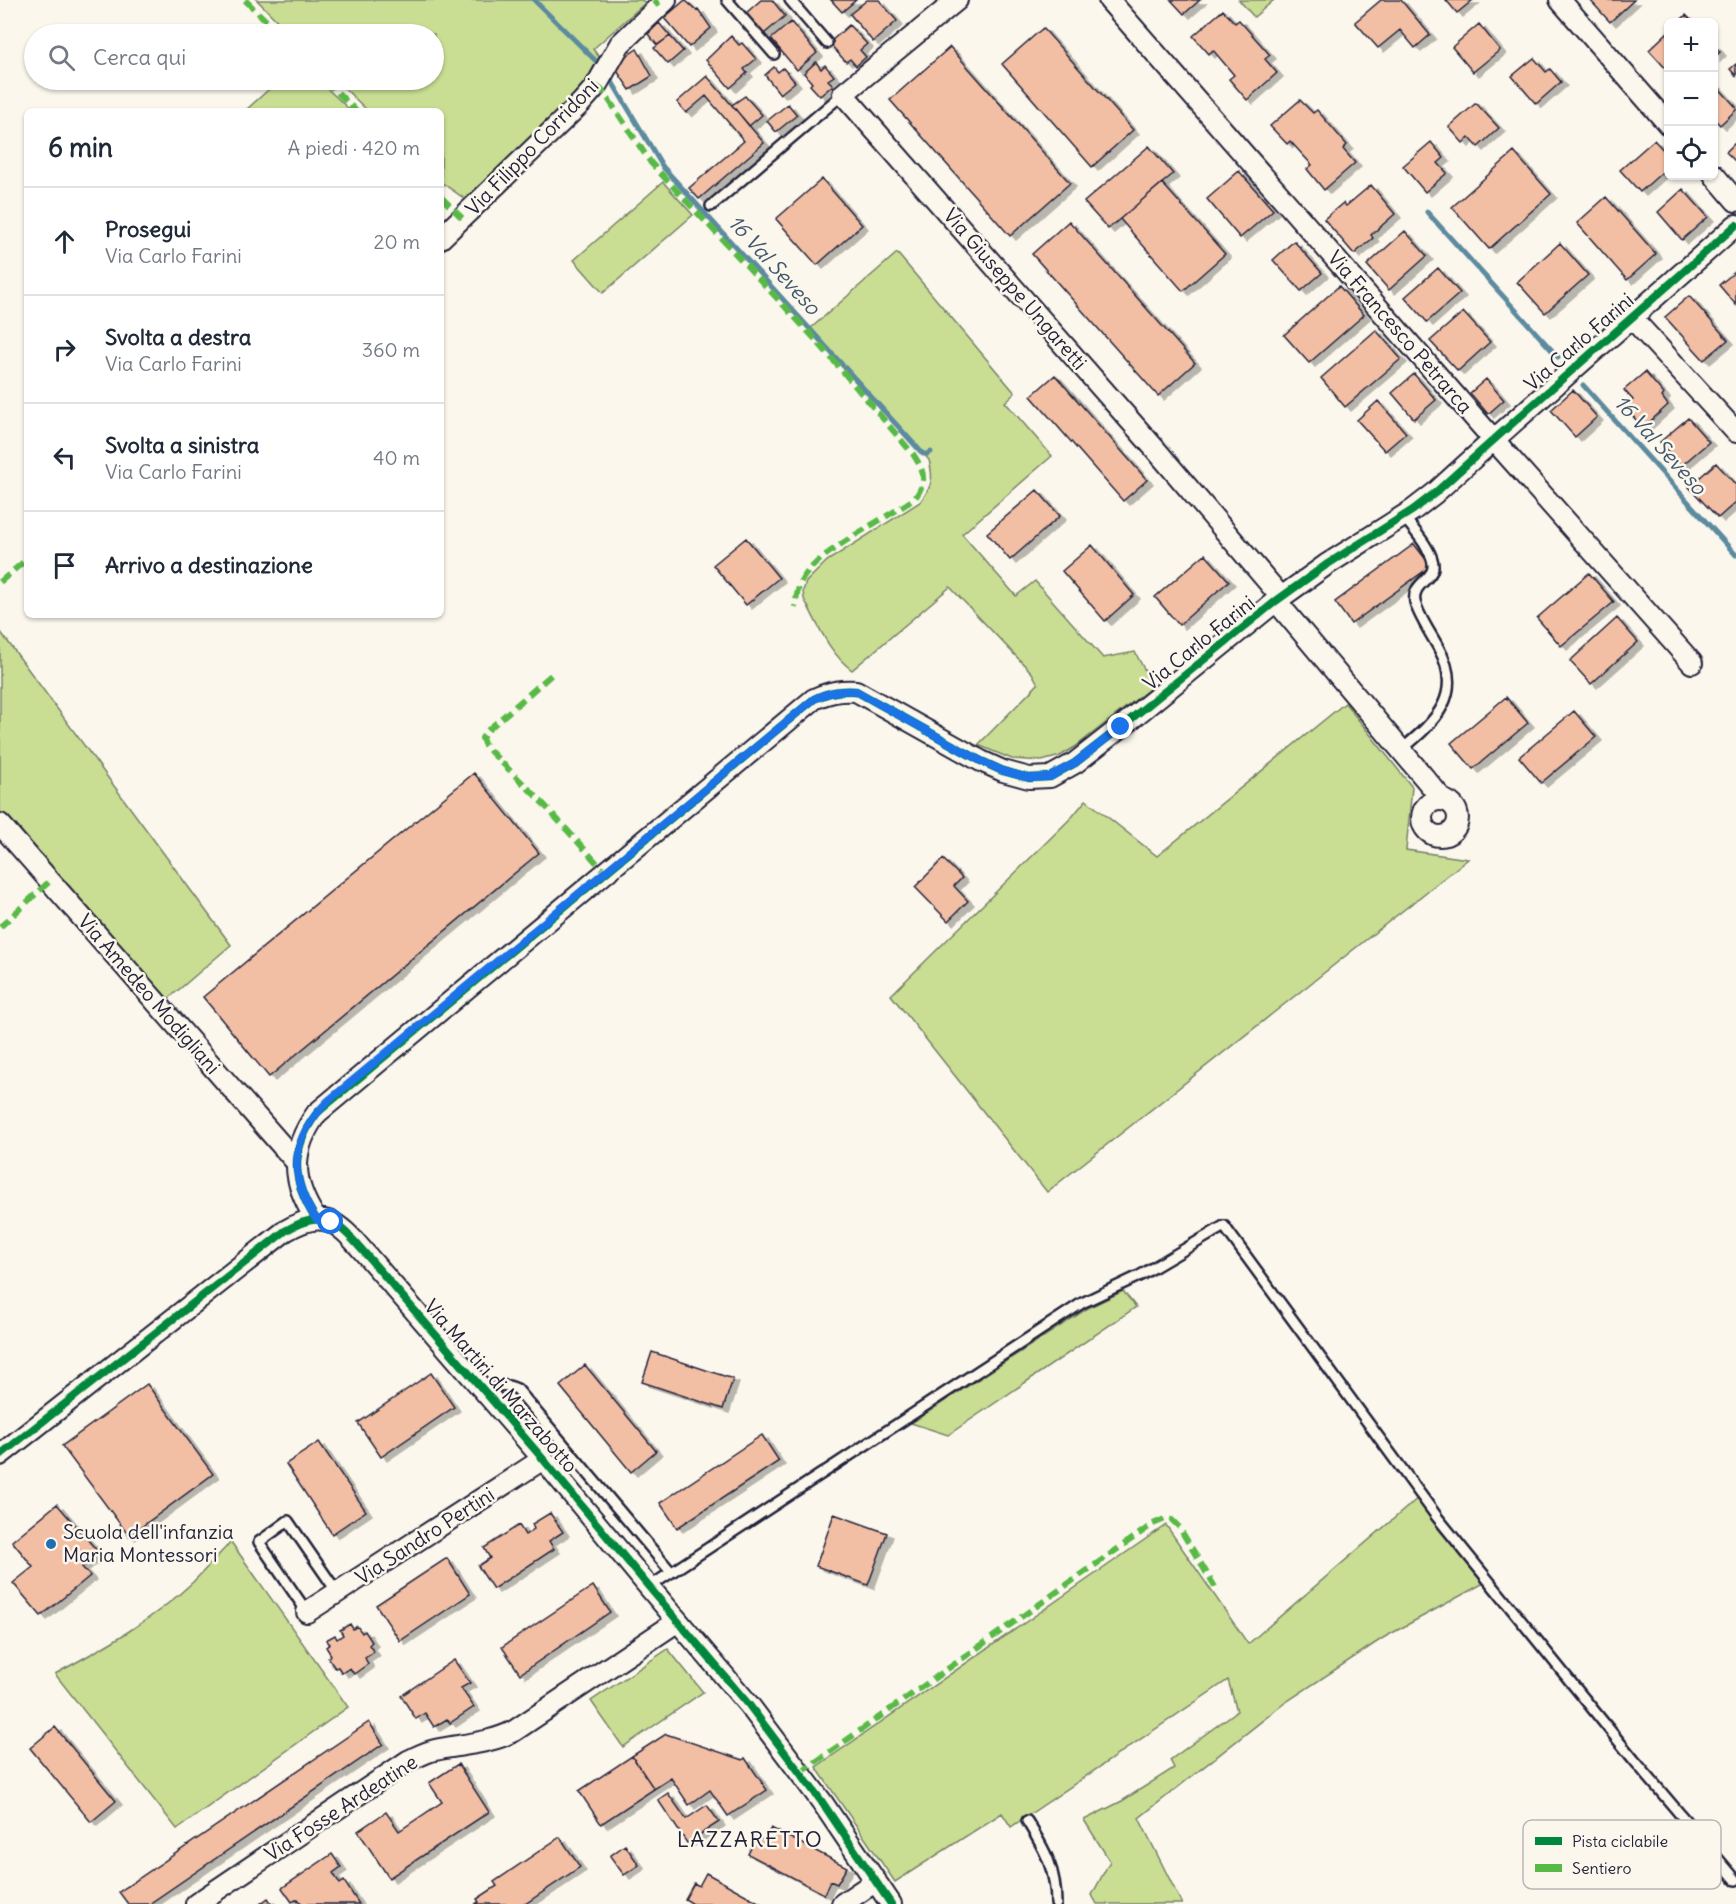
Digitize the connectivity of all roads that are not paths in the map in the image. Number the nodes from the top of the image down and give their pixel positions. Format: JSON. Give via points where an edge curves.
{"nodes":[{"id":1,"x":666,"y":0,"type":"edge"},
{"id":2,"x":728,"y":0,"type":"edge"},
{"id":3,"x":790,"y":0,"type":"edge"},
{"id":4,"x":957,"y":0,"type":"edge"},
{"id":5,"x":1109,"y":0,"type":"edge"},
{"id":6,"x":1560,"y":0,"type":"edge"},
{"id":7,"x":827,"y":43,"type":"dead end"},
{"id":8,"x":774,"y":54,"type":"dead end"},
{"id":9,"x":843,"y":94,"type":"junction"},
{"id":10,"x":1664,"y":119,"type":"edge"},
{"id":11,"x":1717,"y":180,"type":"edge"},
{"id":12,"x":1736,"y":201,"type":"edge"},
{"id":13,"x":711,"y":206,"type":"dead end"},
{"id":14,"x":1736,"y":225,"type":"edge"},
{"id":15,"x":444,"y":235,"type":"edge"},
{"id":16,"x":1632,"y":318,"type":"junction"},
{"id":17,"x":1736,"y":432,"type":"edge"},
{"id":18,"x":1493,"y":440,"type":"junction"},
{"id":19,"x":1403,"y":516,"type":"junction"},
{"id":20,"x":1278,"y":599,"type":"junction"},
{"id":21,"x":1692,"y":663,"type":"dead end"},
{"id":22,"x":1401,"y":750,"type":"junction"},
{"id":23,"x":1416,"y":768,"type":"junction"},
{"id":24,"x":1443,"y":800,"type":"junction"},
{"id":25,"x":1424,"y":808,"type":"junction"},
{"id":26,"x":0,"y":824,"type":"edge"},
{"id":27,"x":297,"y":1163,"type":"junction"},
{"id":28,"x":316,"y":1219,"type":"junction"},
{"id":29,"x":483,"y":1391,"type":"junction"},
{"id":30,"x":0,"y":1455,"type":"edge"},
{"id":31,"x":543,"y":1459,"type":"junction"},
{"id":32,"x":672,"y":1572,"type":"junction"},
{"id":33,"x":649,"y":1587,"type":"junction"},
{"id":34,"x":337,"y":1593,"type":"junction"},
{"id":35,"x":307,"y":1612,"type":"joint"},
{"id":36,"x":678,"y":1621,"type":"junction"},
{"id":37,"x":1685,"y":1820,"type":"edge"},
{"id":38,"x":1028,"y":1821,"type":"dead end"},
{"id":39,"x":1721,"y":1862,"type":"edge"},
{"id":40,"x":1736,"y":1880,"type":"edge"},
{"id":41,"x":876,"y":1881,"type":"junction"},
{"id":42,"x":196,"y":1904,"type":"edge"},
{"id":43,"x":842,"y":1904,"type":"edge"},
{"id":44,"x":891,"y":1904,"type":"edge"},
{"id":45,"x":1056,"y":1904,"type":"edge"}],
"edges":[{"from":1,"to":15,"type":"street","name":"Via Filippo Corridoni","via":[[620,44],[596,86],[581,103]]},
{"from":2,"to":8,"type":"lane"},
{"from":3,"to":7,"type":"lane"},
{"from":4,"to":9,"type":"street"},
{"from":5,"to":18,"type":"street","name":"Via Francesco Petrarca"},
{"from":6,"to":10,"type":"street"},
{"from":9,"to":13,"type":"lane"},
{"from":9,"to":20,"type":"street","name":"Via Giuseppe Ungaretti","via":[[1156,450]]},
{"from":11,"to":12,"type":"street"},
{"from":14,"to":16,"type":"street","name":"Via Carlo Farini"},
{"from":16,"to":17,"type":"street"},
{"from":16,"to":18,"type":"street","name":"Via Carlo Farini"},
{"from":18,"to":19,"type":"street","name":"Via Carlo Farini","via":[[1435,493]]},
{"from":18,"to":21,"type":"street","name":"Via Francesco Petrarca"},
{"from":19,"to":20,"type":"street","name":"Via Carlo Farini"},
{"from":19,"to":22,"type":"lane","via":[[1433,561],[1432,571],[1419,585],[1415,600],[1442,655],[1450,682],[1443,705],[1431,723]]},
{"from":20,"to":22,"type":"street","name":"Via Giuseppe Ungaretti"},
{"from":20,"to":27,"type":"street","name":"Via Carlo Farini","via":[[1075,763],[1050,777],[1029,778],[1003,771],[856,691],[828,692],[814,699],[328,1101],[308,1124],[298,1148]]},
{"from":22,"to":23,"type":"street","name":"Via Giuseppe Ungaretti"},
{"from":23,"to":24,"type":"street","name":"Via Giuseppe Ungaretti"},
{"from":23,"to":25,"type":"street","name":"Via Giuseppe Ungaretti"},
{"from":24,"to":25,"type":"street","via":[[1432,801]]},
{"from":24,"to":25,"type":"street","via":[[1457,811],[1457,823],[1450,833],[1438,836],[1427,831],[1422,820]]},
{"from":26,"to":27,"type":"street","name":"Via Amedeo Modigliani"},
{"from":27,"to":28,"type":"street","name":"Via Carlo Farini","via":[[300,1191]]},
{"from":28,"to":29,"type":"street","name":"Via Martiri di Marzabotto","via":[[331,1222],[353,1239]]},
{"from":28,"to":30,"type":"street","via":[[285,1231]]},
{"from":29,"to":31,"type":"street","name":"Via Martiri di Marzabotto"},
{"from":29,"to":32,"type":"lane","via":[[496,1385],[517,1389]]},
{"from":31,"to":33,"type":"street","name":"Via Martiri di Marzabotto"},
{"from":31,"to":34,"type":"street","name":"Via Sandro Pertini"},
{"from":32,"to":33,"type":"lane"},
{"from":32,"to":37,"type":"lane","via":[[1082,1303],[1141,1275],[1224,1226],[1437,1517]]},
{"from":33,"to":36,"type":"street","name":"Via Martiri di Marzabotto"},
{"from":34,"to":35,"type":"street","name":"Via Sandro Pertini"},
{"from":34,"to":35,"type":"lane","via":[[288,1521],[258,1542]]},
{"from":36,"to":41,"type":"street","name":"Via Martiri di Marzabotto","via":[[789,1757]]},
{"from":36,"to":42,"type":"street","name":"Via Fosse Ardeatine","via":[[514,1731],[484,1743],[434,1750],[408,1761]]},
{"from":38,"to":45,"type":"lane","via":[[1053,1869]]},
{"from":39,"to":40,"type":"lane"},
{"from":41,"to":43,"type":"street"},
{"from":41,"to":44,"type":"street","name":"Via Martiri di Marzabotto"}]}
